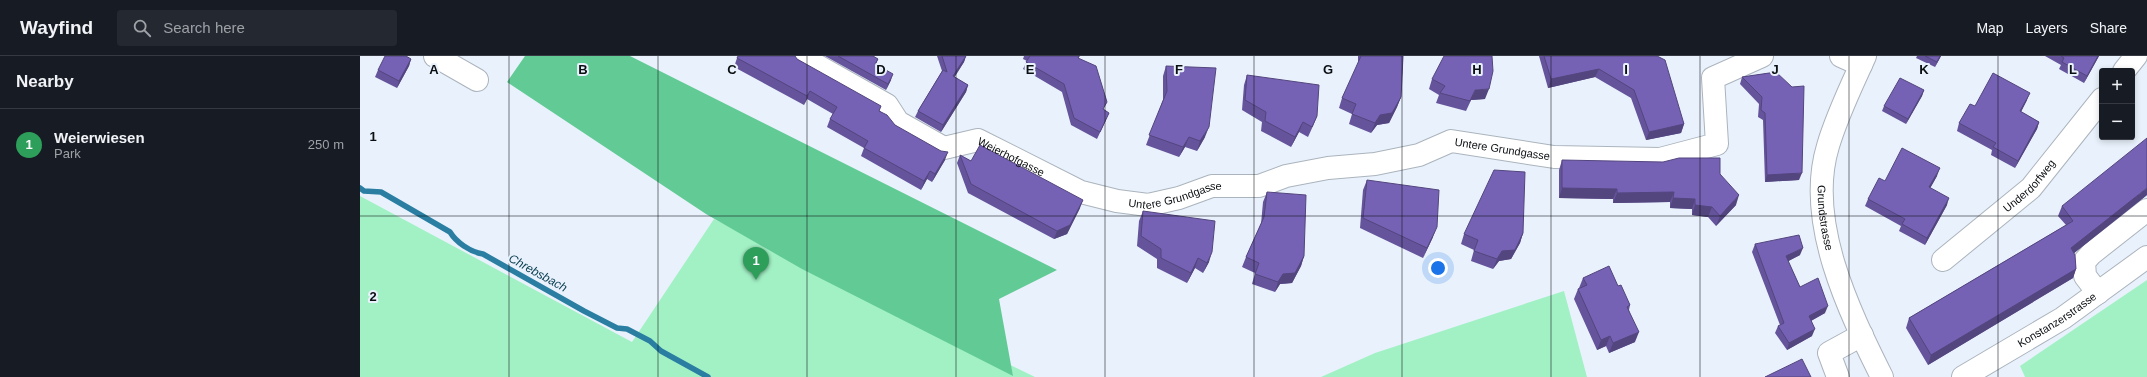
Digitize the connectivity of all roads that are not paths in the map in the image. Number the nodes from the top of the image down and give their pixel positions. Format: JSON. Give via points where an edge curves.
{"nodes":[{"id":1,"x":435,"y":56,"type":"edge"},
{"id":2,"x":800,"y":56,"type":"edge"},
{"id":3,"x":1762,"y":56,"type":"edge"},
{"id":4,"x":1841,"y":56,"type":"edge"},
{"id":5,"x":2136,"y":56,"type":"edge"},
{"id":6,"x":1863,"y":60,"type":"edge"},
{"id":7,"x":2126,"y":68,"type":"edge"},
{"id":8,"x":477,"y":80,"type":"dead end"},
{"id":9,"x":2099,"y":103,"type":"edge"},
{"id":10,"x":1081,"y":192,"type":"joint"},
{"id":11,"x":2147,"y":210,"type":"edge"},
{"id":12,"x":2147,"y":257,"type":"edge"},
{"id":13,"x":1943,"y":260,"type":"dead end"},
{"id":14,"x":2098,"y":293,"type":"junction"},
{"id":15,"x":1862,"y":335,"type":"junction"},
{"id":16,"x":1838,"y":377,"type":"edge"},
{"id":17,"x":1882,"y":377,"type":"edge"},
{"id":18,"x":1963,"y":377,"type":"edge"}],
"edges":[{"from":1,"to":8,"type":"street"},
{"from":2,"to":10,"type":"street","name":"Weierhofgasse","via":[[886,105],[898,122],[944,148],[978,140]]},
{"from":3,"to":10,"type":"street","name":"Untere Grundgasse","via":[[1713,78],[1717,144],[1660,159],[1554,157],[1452,141],[1419,155],[1375,164],[1328,168],[1286,176],[1259,186],[1212,186],[1180,198],[1148,205]]},
{"from":4,"to":6,"type":"street"},
{"from":5,"to":7,"type":"street"},
{"from":6,"to":15,"type":"street","name":"Grundstrasse","via":[[1827,146],[1820,194],[1827,246]]},
{"from":9,"to":13,"type":"street","name":"Underdorfweg","via":[[2031,188]]},
{"from":11,"to":14,"type":"street","via":[[2084,262],[2085,276]]},
{"from":12,"to":14,"type":"street","name":"Konstanzerstrasse"},
{"from":14,"to":18,"type":"street","name":"Konstanzerstrasse","via":[[2028,340]]},
{"from":15,"to":16,"type":"street","via":[[1829,353]]},
{"from":15,"to":17,"type":"street","name":"Grundstrasse"}]}
